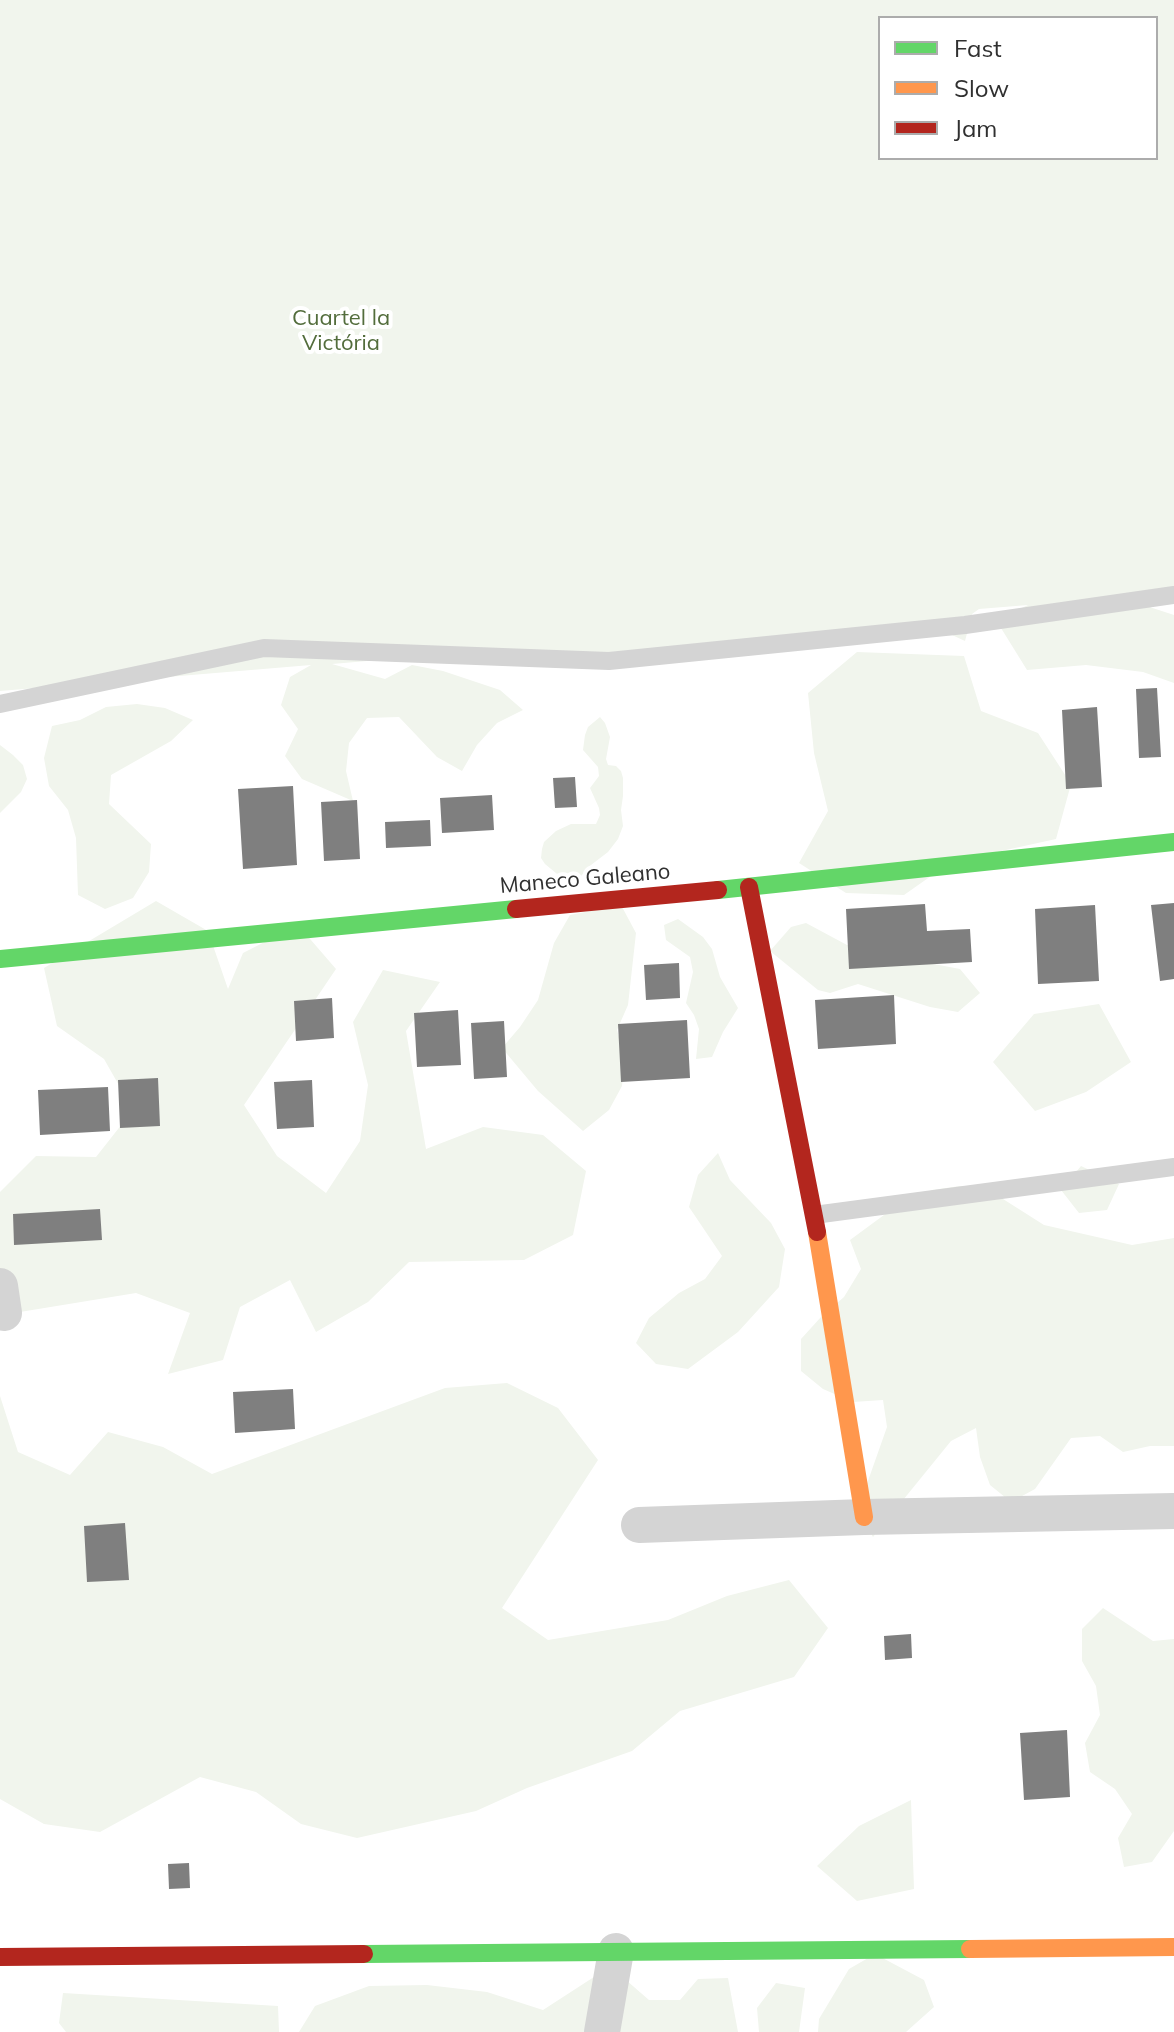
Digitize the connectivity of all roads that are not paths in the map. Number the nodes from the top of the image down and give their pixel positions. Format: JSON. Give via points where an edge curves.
{"nodes":[{"id":1,"x":1174,"y":595,"type":"edge"},
{"id":2,"x":0,"y":704,"type":"edge"},
{"id":3,"x":1174,"y":842,"type":"edge"},
{"id":4,"x":749,"y":887,"type":"junction"},
{"id":5,"x":0,"y":959,"type":"edge"},
{"id":6,"x":1174,"y":1167,"type":"edge"},
{"id":7,"x":814,"y":1215,"type":"junction"},
{"id":8,"x":1174,"y":1511,"type":"edge"},
{"id":9,"x":864,"y":1517,"type":"junction"},
{"id":10,"x":639,"y":1525,"type":"dead end"},
{"id":11,"x":1174,"y":1947,"type":"edge"},
{"id":12,"x":616,"y":1951,"type":"junction"},
{"id":13,"x":0,"y":1957,"type":"edge"},
{"id":14,"x":602,"y":2032,"type":"edge"}],
"edges":[{"from":1,"to":2,"type":"lane","via":[[965,625],[609,661],[264,648]]},
{"from":3,"to":4,"type":"street","name":"Maneco Galeano"},
{"from":4,"to":5,"type":"street","name":"Maneco Galeano"},
{"from":4,"to":7,"type":"street"},
{"from":6,"to":7,"type":"lane"},
{"from":7,"to":9,"type":"street"},
{"from":8,"to":9,"type":"street"},
{"from":9,"to":10,"type":"street"},
{"from":11,"to":12,"type":"street"},
{"from":12,"to":13,"type":"street"},
{"from":12,"to":14,"type":"street"}]}
